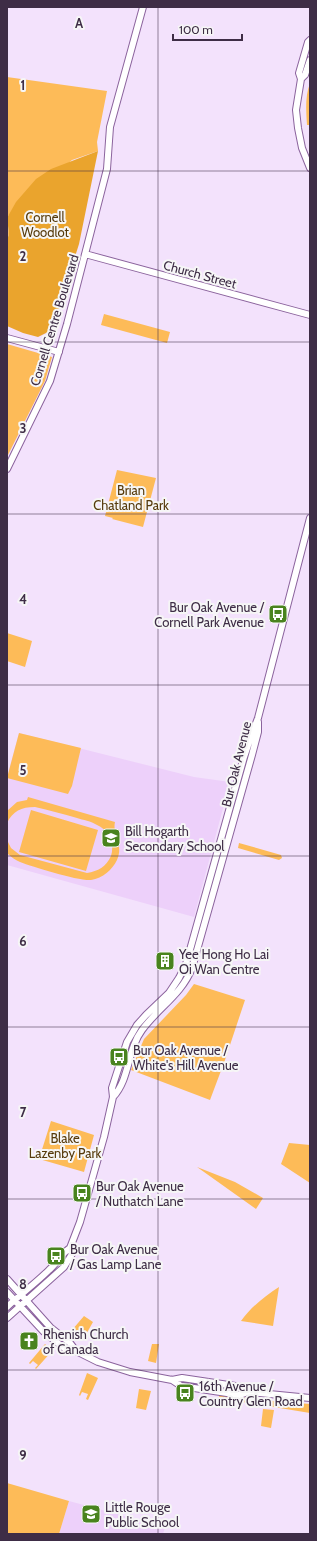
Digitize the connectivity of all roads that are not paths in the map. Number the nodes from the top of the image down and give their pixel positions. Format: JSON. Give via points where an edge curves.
{"nodes":[{"id":1,"x":143,"y":7,"type":"edge"},
{"id":2,"x":310,"y":40,"type":"edge"},
{"id":3,"x":310,"y":60,"type":"edge"},
{"id":4,"x":301,"y":79,"type":"junction"},
{"id":5,"x":310,"y":168,"type":"edge"},
{"id":6,"x":85,"y":254,"type":"junction"},
{"id":7,"x":310,"y":315,"type":"edge"},
{"id":8,"x":7,"y":338,"type":"edge"},
{"id":9,"x":59,"y":352,"type":"junction"},
{"id":10,"x":7,"y":470,"type":"edge"},
{"id":11,"x":310,"y":518,"type":"edge"},
{"id":12,"x":70,"y":1248,"type":"junction"},
{"id":13,"x":7,"y":1279,"type":"edge"},
{"id":14,"x":7,"y":1292,"type":"edge"},
{"id":15,"x":21,"y":1294,"type":"junction"},
{"id":16,"x":15,"y":1300,"type":"junction"},
{"id":17,"x":27,"y":1300,"type":"junction"},
{"id":18,"x":20,"y":1305,"type":"junction"},
{"id":19,"x":7,"y":1307,"type":"edge"},
{"id":20,"x":7,"y":1318,"type":"edge"},
{"id":21,"x":76,"y":1351,"type":"junction"},
{"id":22,"x":310,"y":1398,"type":"edge"}],
"edges":[{"from":1,"to":6,"type":"street","name":"Cornell Centre Boulevard","via":[[110,127],[107,169]]},
{"from":2,"to":4,"type":"street","via":[[299,73]]},
{"from":3,"to":4,"type":"street"},
{"from":4,"to":5,"type":"street","via":[[296,110],[302,148]]},
{"from":6,"to":7,"type":"street","name":"Church Street"},
{"from":6,"to":9,"type":"street","name":"Cornell Centre Boulevard"},
{"from":8,"to":9,"type":"street"},
{"from":9,"to":10,"type":"street","name":"Cornell Centre Boulevard","via":[[47,388]]},
{"from":11,"to":12,"type":"street","name":"Bur Oak Avenue","via":[[258,718],[244,757],[186,964],[169,993],[146,1014],[127,1042],[112,1088],[113,1097],[80,1222]]},
{"from":12,"to":15,"type":"street","name":"Bur Oak Avenue"},
{"from":12,"to":17,"type":"street","name":"Bur Oak Avenue","via":[[72,1254],[64,1267]]},
{"from":13,"to":15,"type":"street"},
{"from":14,"to":16,"type":"street"},
{"from":15,"to":16,"type":"street","name":"Bur Oak Avenue"},
{"from":15,"to":17,"type":"street"},
{"from":16,"to":18,"type":"street"},
{"from":16,"to":19,"type":"street","name":"Bur Oak Avenue"},
{"from":17,"to":18,"type":"street","name":"Bur Oak Avenue"},
{"from":17,"to":21,"type":"street","via":[[50,1327]]},
{"from":18,"to":20,"type":"street","name":"Bur Oak Avenue"},
{"from":18,"to":21,"type":"street","via":[[44,1332],[64,1348]]},
{"from":21,"to":22,"type":"street","via":[[118,1369],[172,1380],[181,1386],[240,1395],[248,1392]]}]}
